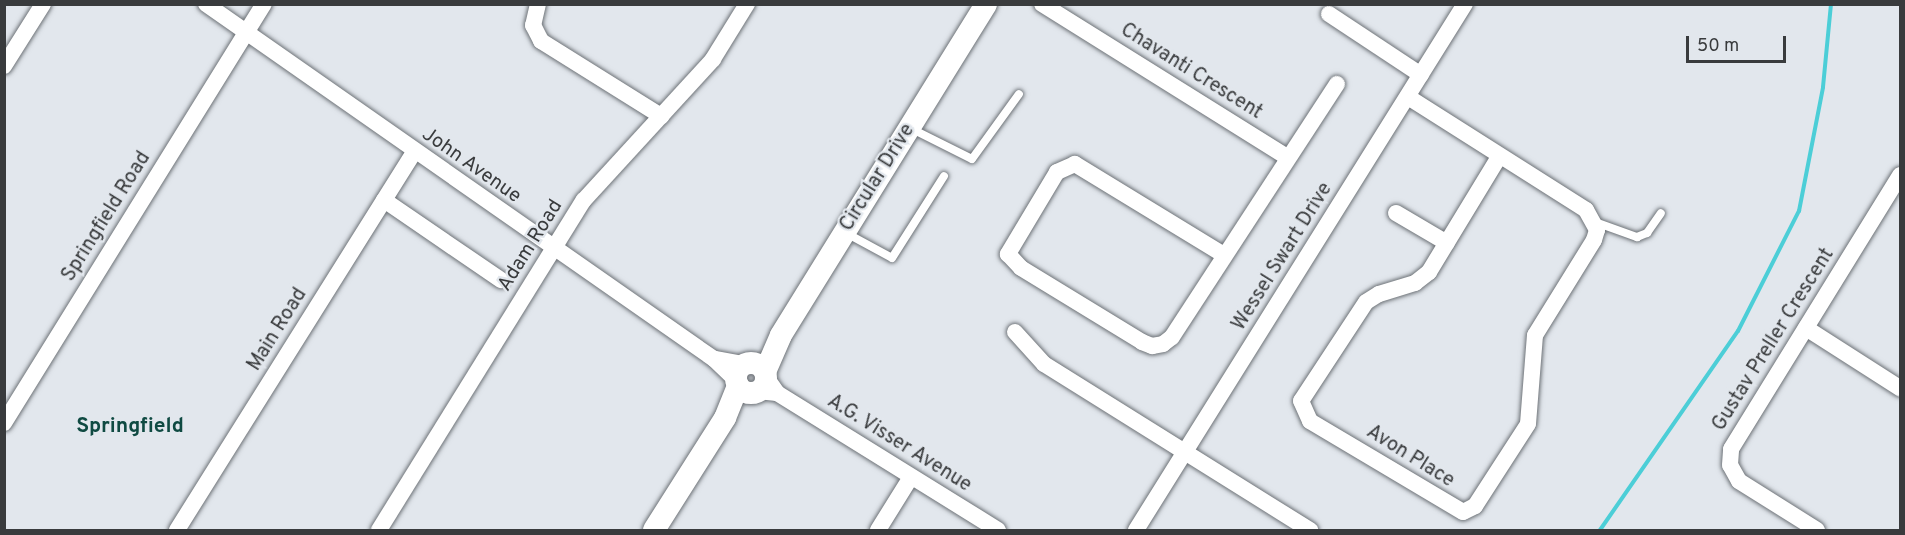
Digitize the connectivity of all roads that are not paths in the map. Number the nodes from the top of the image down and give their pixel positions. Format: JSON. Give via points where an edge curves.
{"nodes":[{"id":1,"x":43,"y":4,"type":"edge"},
{"id":2,"x":206,"y":4,"type":"edge"},
{"id":3,"x":264,"y":4,"type":"edge"},
{"id":4,"x":538,"y":4,"type":"edge"},
{"id":5,"x":747,"y":4,"type":"edge"},
{"id":6,"x":986,"y":4,"type":"edge"},
{"id":7,"x":1042,"y":4,"type":"edge"},
{"id":8,"x":1465,"y":4,"type":"edge"},
{"id":9,"x":1329,"y":14,"type":"dead end"},
{"id":10,"x":246,"y":33,"type":"junction"},
{"id":11,"x":4,"y":66,"type":"edge"},
{"id":12,"x":1421,"y":75,"type":"junction"},
{"id":13,"x":1337,"y":84,"type":"dead end"},
{"id":14,"x":1019,"y":94,"type":"dead end"},
{"id":15,"x":1408,"y":97,"type":"junction"},
{"id":16,"x":661,"y":116,"type":"junction"},
{"id":17,"x":909,"y":127,"type":"junction"},
{"id":18,"x":414,"y":152,"type":"junction"},
{"id":19,"x":1287,"y":157,"type":"junction"},
{"id":20,"x":1499,"y":157,"type":"junction"},
{"id":21,"x":1900,"y":175,"type":"edge"},
{"id":22,"x":944,"y":176,"type":"dead end"},
{"id":23,"x":384,"y":200,"type":"junction"},
{"id":24,"x":1396,"y":213,"type":"dead end"},
{"id":25,"x":1661,"y":213,"type":"dead end"},
{"id":26,"x":1595,"y":222,"type":"junction"},
{"id":27,"x":844,"y":232,"type":"junction"},
{"id":28,"x":1447,"y":243,"type":"junction"},
{"id":29,"x":555,"y":250,"type":"junction"},
{"id":30,"x":1224,"y":255,"type":"junction"},
{"id":31,"x":501,"y":280,"type":"dead end"},
{"id":32,"x":1806,"y":328,"type":"junction"},
{"id":33,"x":1015,"y":332,"type":"dead end"},
{"id":34,"x":756,"y":377,"type":"junction"},
{"id":35,"x":1900,"y":388,"type":"edge"},
{"id":36,"x":4,"y":423,"type":"edge"},
{"id":37,"x":1185,"y":454,"type":"junction"},
{"id":38,"x":910,"y":477,"type":"junction"},
{"id":39,"x":177,"y":531,"type":"edge"},
{"id":40,"x":379,"y":531,"type":"edge"},
{"id":41,"x":654,"y":531,"type":"edge"},
{"id":42,"x":878,"y":531,"type":"edge"},
{"id":43,"x":998,"y":531,"type":"edge"},
{"id":44,"x":1136,"y":531,"type":"edge"},
{"id":45,"x":1310,"y":531,"type":"edge"},
{"id":46,"x":1816,"y":531,"type":"edge"}],
"edges":[{"from":1,"to":11,"type":"street"},
{"from":2,"to":10,"type":"street","name":"John Avenue"},
{"from":3,"to":10,"type":"street","name":"Springfield Road"},
{"from":4,"to":16,"type":"street","via":[[532,20],[541,41]]},
{"from":5,"to":16,"type":"street","name":"Adam Road","via":[[713,59]]},
{"from":6,"to":17,"type":"street","name":"Circular Drive"},
{"from":7,"to":19,"type":"street","name":"Chavanti Crescent"},
{"from":8,"to":12,"type":"street","name":"Wessel Swart Drive"},
{"from":9,"to":12,"type":"street"},
{"from":10,"to":18,"type":"street","name":"John Avenue"},
{"from":10,"to":36,"type":"street","name":"Springfield Road"},
{"from":12,"to":15,"type":"street","name":"Wessel Swart Drive"},
{"from":13,"to":19,"type":"street"},
{"from":14,"to":17,"type":"lane","via":[[972,159]]},
{"from":15,"to":20,"type":"street"},
{"from":15,"to":37,"type":"street","name":"Wessel Swart Drive"},
{"from":16,"to":29,"type":"street","name":"Adam Road","via":[[600,179]]},
{"from":17,"to":27,"type":"street","name":"Circular Drive"},
{"from":18,"to":23,"type":"street","name":"Main Road"},
{"from":18,"to":29,"type":"street","name":"John Avenue"},
{"from":19,"to":30,"type":"street"},
{"from":20,"to":26,"type":"street","via":[[1586,210]]},
{"from":20,"to":28,"type":"street","name":"Avon Place"},
{"from":21,"to":32,"type":"street","name":"Gustav Preller Crescent"},
{"from":22,"to":27,"type":"lane","via":[[892,258]]},
{"from":23,"to":31,"type":"street"},
{"from":23,"to":39,"type":"street","name":"Main Road"},
{"from":24,"to":28,"type":"street"},
{"from":25,"to":26,"type":"lane","via":[[1650,231],[1637,237]]},
{"from":26,"to":28,"type":"street","name":"Avon Place","via":[[1594,240],[1535,335],[1528,424],[1475,506],[1462,512],[1310,421],[1301,405],[1310,384],[1362,306],[1378,294],[1420,280]]},
{"from":27,"to":34,"type":"street","name":"Circular Drive"},
{"from":29,"to":34,"type":"street","name":"John Avenue","via":[[714,359]]},
{"from":29,"to":40,"type":"street","name":"Adam Road"},
{"from":30,"to":30,"type":"street","via":[[1172,337],[1152,346],[1021,268],[1008,254],[1057,172],[1075,164]]},
{"from":32,"to":35,"type":"street"},
{"from":32,"to":46,"type":"street","name":"Gustav Preller Crescent","via":[[1737,437],[1729,459],[1735,476],[1746,488]]},
{"from":33,"to":37,"type":"street","via":[[1044,364]]},
{"from":34,"to":38,"type":"street","name":"A.G. Visser Avenue"},
{"from":34,"to":41,"type":"street","name":"Circular Drive","via":[[725,418]]},
{"from":37,"to":44,"type":"street","name":"Wessel Swart Drive"},
{"from":37,"to":45,"type":"street"},
{"from":38,"to":42,"type":"street"},
{"from":38,"to":43,"type":"street","name":"A.G. Visser Avenue"}]}
